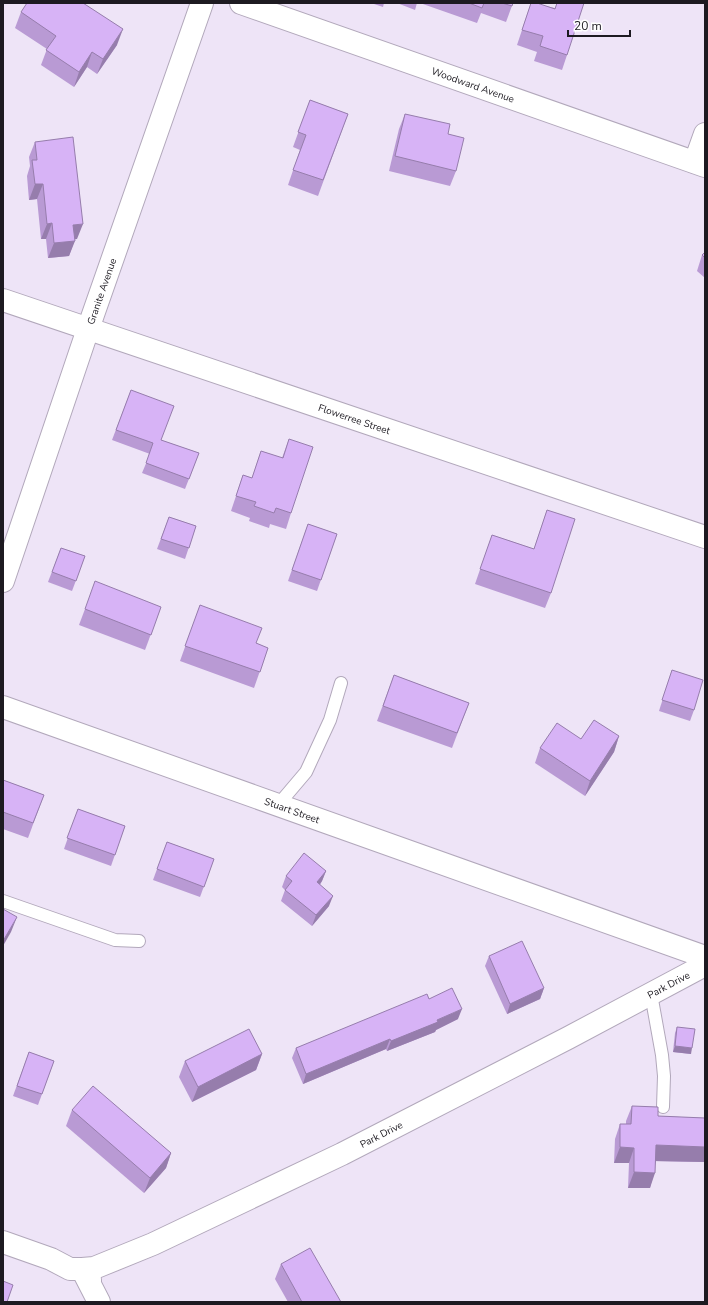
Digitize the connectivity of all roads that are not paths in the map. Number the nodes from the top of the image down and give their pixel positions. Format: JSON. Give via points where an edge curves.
{"nodes":[{"id":1,"x":202,"y":3,"type":"edge"},
{"id":2,"x":241,"y":3,"type":"edge"},
{"id":3,"x":705,"y":134,"type":"edge"},
{"id":4,"x":700,"y":164,"type":"edge"},
{"id":5,"x":3,"y":300,"type":"edge"},
{"id":6,"x":88,"y":330,"type":"junction"},
{"id":7,"x":705,"y":538,"type":"edge"},
{"id":8,"x":3,"y":580,"type":"edge"},
{"id":9,"x":341,"y":683,"type":"dead end"},
{"id":10,"x":3,"y":707,"type":"edge"},
{"id":11,"x":278,"y":805,"type":"junction"},
{"id":12,"x":3,"y":901,"type":"edge"},
{"id":13,"x":139,"y":940,"type":"dead end"},
{"id":14,"x":705,"y":957,"type":"edge"},
{"id":15,"x":705,"y":965,"type":"edge"},
{"id":16,"x":651,"y":994,"type":"junction"},
{"id":17,"x":663,"y":1107,"type":"dead end"},
{"id":18,"x":3,"y":1242,"type":"edge"},
{"id":19,"x":82,"y":1269,"type":"junction"},
{"id":20,"x":99,"y":1302,"type":"edge"},
{"id":21,"x":109,"y":1302,"type":"edge"}],
"edges":[{"from":1,"to":6,"type":"street","name":"Granite Avenue"},
{"from":2,"to":4,"type":"street","name":"Woodward Avenue"},
{"from":3,"to":4,"type":"street"},
{"from":5,"to":6,"type":"street","name":"Flowerree Street"},
{"from":6,"to":7,"type":"street","name":"Flowerree Street"},
{"from":6,"to":8,"type":"street","name":"Granite Avenue"},
{"from":9,"to":11,"type":"lane","via":[[330,720],[306,772]]},
{"from":10,"to":11,"type":"street","name":"Stuart Street"},
{"from":11,"to":14,"type":"street","name":"Stuart Street"},
{"from":12,"to":13,"type":"lane","via":[[115,940]]},
{"from":15,"to":16,"type":"street","name":"Park Drive"},
{"from":16,"to":17,"type":"lane","via":[[663,1062]]},
{"from":16,"to":19,"type":"street","name":"Park Drive","via":[[342,1154],[153,1244],[94,1268]]},
{"from":18,"to":19,"type":"street","via":[[51,1259],[70,1269]]},
{"from":19,"to":20,"type":"street"},
{"from":19,"to":21,"type":"street"}]}
